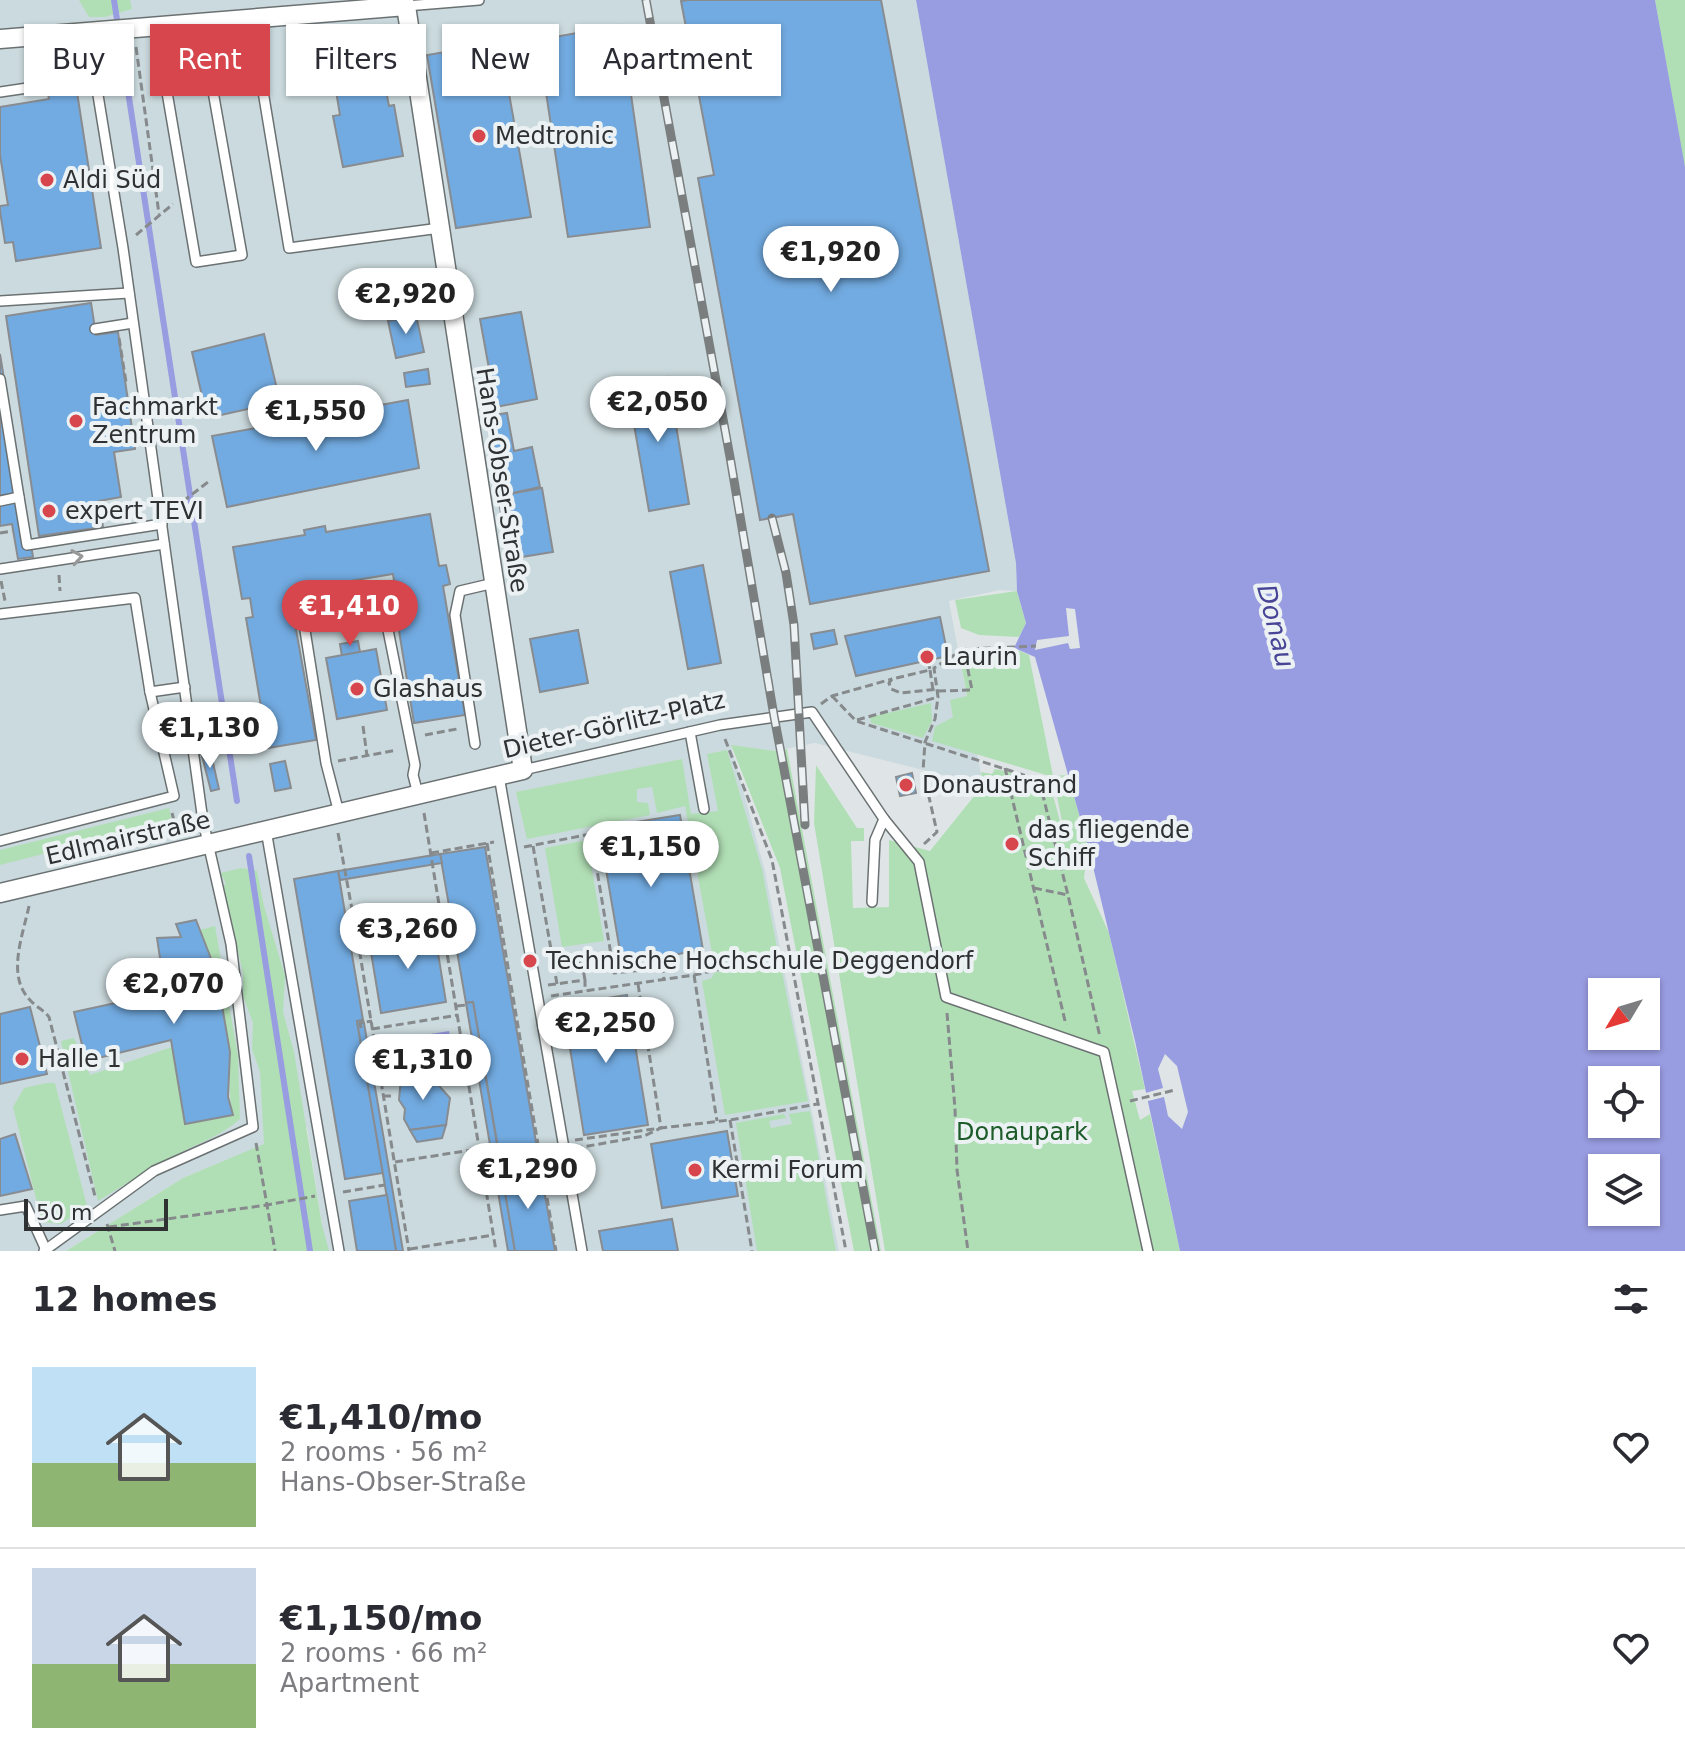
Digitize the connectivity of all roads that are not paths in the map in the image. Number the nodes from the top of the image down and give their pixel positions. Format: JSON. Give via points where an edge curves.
{"nodes":[{"id":1,"x":479,"y":0,"type":"edge"},
{"id":2,"x":406,"y":6,"type":"junction"},
{"id":3,"x":134,"y":30,"type":"edge"},
{"id":4,"x":24,"y":38,"type":"edge"},
{"id":5,"x":0,"y":39,"type":"edge"},
{"id":6,"x":24,"y":88,"type":"edge"},
{"id":7,"x":0,"y":92,"type":"edge"},
{"id":8,"x":100,"y":96,"type":"edge"},
{"id":9,"x":168,"y":96,"type":"edge"},
{"id":10,"x":214,"y":96,"type":"edge"},
{"id":11,"x":264,"y":96,"type":"edge"},
{"id":12,"x":440,"y":228,"type":"junction"},
{"id":13,"x":129,"y":293,"type":"junction"},
{"id":14,"x":0,"y":301,"type":"edge"},
{"id":15,"x":133,"y":323,"type":"junction"},
{"id":16,"x":95,"y":329,"type":"dead end"},
{"id":17,"x":0,"y":379,"type":"edge"},
{"id":18,"x":19,"y":497,"type":"junction"},
{"id":19,"x":0,"y":501,"type":"edge"},
{"id":20,"x":162,"y":524,"type":"junction"},
{"id":21,"x":164,"y":544,"type":"junction"},
{"id":22,"x":0,"y":569,"type":"edge"},
{"id":23,"x":494,"y":583,"type":"junction"},
{"id":24,"x":0,"y":614,"type":"edge"},
{"id":25,"x":185,"y":687,"type":"junction"},
{"id":26,"x":150,"y":692,"type":"junction"},
{"id":27,"x":690,"y":732,"type":"junction"},
{"id":28,"x":475,"y":744,"type":"dead end"},
{"id":29,"x":523,"y":770,"type":"junction"},
{"id":30,"x":499,"y":776,"type":"junction"},
{"id":31,"x":421,"y":802,"type":"junction"},
{"id":32,"x":704,"y":809,"type":"dead end"},
{"id":33,"x":884,"y":819,"type":"junction"},
{"id":34,"x":338,"y":821,"type":"junction"},
{"id":35,"x":266,"y":830,"type":"junction"},
{"id":36,"x":0,"y":841,"type":"edge"},
{"id":37,"x":208,"y":844,"type":"junction"},
{"id":38,"x":0,"y":893,"type":"edge"},
{"id":39,"x":872,"y":902,"type":"dead end"},
{"id":40,"x":0,"y":1210,"type":"edge"},
{"id":41,"x":45,"y":1250,"type":"edge"},
{"id":42,"x":339,"y":1251,"type":"edge"},
{"id":43,"x":582,"y":1251,"type":"edge"},
{"id":44,"x":1148,"y":1251,"type":"edge"}],
"edges":[{"from":1,"to":2,"type":"lane"},
{"from":2,"to":3,"type":"street"},
{"from":2,"to":12,"type":"street","name":"Hans-Obser-Straße"},
{"from":4,"to":5,"type":"street"},
{"from":6,"to":7,"type":"lane"},
{"from":8,"to":13,"type":"lane"},
{"from":9,"to":10,"type":"lane","via":[[196,262],[242,255]]},
{"from":11,"to":12,"type":"lane","via":[[289,248]]},
{"from":12,"to":23,"type":"street","name":"Hans-Obser-Straße"},
{"from":13,"to":14,"type":"lane"},
{"from":13,"to":15,"type":"lane"},
{"from":15,"to":16,"type":"lane"},
{"from":15,"to":20,"type":"lane"},
{"from":17,"to":18,"type":"lane"},
{"from":18,"to":19,"type":"lane"},
{"from":18,"to":20,"type":"lane","via":[[27,545]]},
{"from":20,"to":21,"type":"lane"},
{"from":22,"to":21,"type":"lane","one_way":true},
{"from":21,"to":25,"type":"lane"},
{"from":23,"to":28,"type":"lane","via":[[460,591],[455,615]]},
{"from":23,"to":29,"type":"street","name":"Hans-Obser-Straße"},
{"from":24,"to":26,"type":"lane","via":[[135,598]]},
{"from":25,"to":26,"type":"lane"},
{"from":25,"to":37,"type":"lane"},
{"from":26,"to":36,"type":"lane","via":[[174,796]]},
{"from":27,"to":29,"type":"lane","name":"Dieter-Görlitz-Platz"},
{"from":27,"to":32,"type":"lane"},
{"from":27,"to":33,"type":"lane","name":"Dieter-Görlitz-Platz","via":[[812,712]]},
{"from":29,"to":30,"type":"street","name":"Dieter-Görlitz-Platz"},
{"from":30,"to":31,"type":"street","name":"Dieter-Görlitz-Platz"},
{"from":30,"to":43,"type":"lane"},
{"from":31,"to":34,"type":"street","name":"Dieter-Görlitz-Platz"},
{"from":31,"to":34,"type":"lane","via":[[384,610],[304,624]]},
{"from":33,"to":39,"type":"lane","via":[[875,840]]},
{"from":33,"to":44,"type":"lane","via":[[919,862],[946,997],[1104,1052]]},
{"from":34,"to":35,"type":"street","name":"Dieter-Görlitz-Platz"},
{"from":35,"to":37,"type":"street","name":"Edlmairstraße"},
{"from":35,"to":42,"type":"lane"},
{"from":37,"to":38,"type":"street","name":"Edlmairstraße"},
{"from":37,"to":41,"type":"lane","via":[[231,944],[253,1127],[154,1171]]},
{"from":40,"to":41,"type":"lane","via":[[26,1206]]}]}
